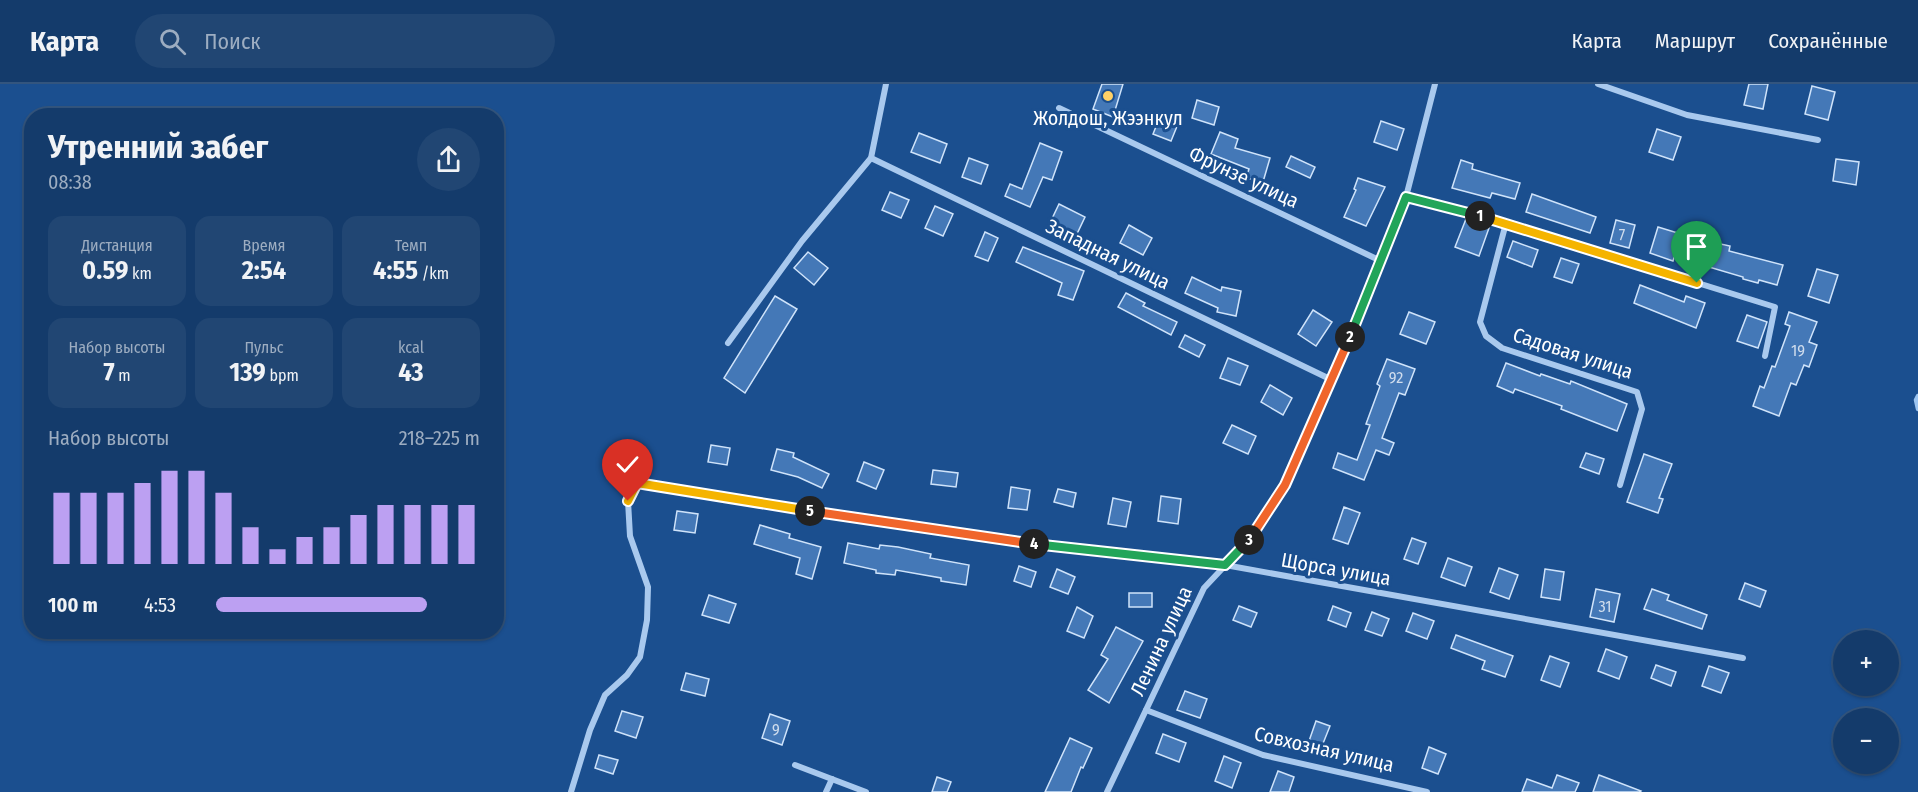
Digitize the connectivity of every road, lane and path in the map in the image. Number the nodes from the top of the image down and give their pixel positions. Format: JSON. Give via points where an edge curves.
{"nodes":[{"id":1,"x":886,"y":84,"type":"edge"},
{"id":2,"x":1435,"y":84,"type":"edge"},
{"id":3,"x":1598,"y":84,"type":"edge"},
{"id":4,"x":1059,"y":108,"type":"dead end"},
{"id":5,"x":1818,"y":140,"type":"dead end"},
{"id":6,"x":871,"y":158,"type":"junction"},
{"id":7,"x":1406,"y":197,"type":"junction"},
{"id":8,"x":1506,"y":224,"type":"junction"},
{"id":9,"x":1381,"y":261,"type":"junction"},
{"id":10,"x":728,"y":343,"type":"dead end"},
{"id":11,"x":1766,"y":356,"type":"dead end"},
{"id":12,"x":1332,"y":380,"type":"junction"},
{"id":13,"x":1620,"y":485,"type":"dead end"},
{"id":14,"x":1225,"y":565,"type":"junction"},
{"id":15,"x":1743,"y":658,"type":"dead end"},
{"id":16,"x":1146,"y":710,"type":"junction"},
{"id":17,"x":795,"y":765,"type":"dead end"},
{"id":18,"x":832,"y":778,"type":"junction"},
{"id":19,"x":572,"y":792,"type":"edge"},
{"id":20,"x":826,"y":792,"type":"edge"},
{"id":21,"x":866,"y":792,"type":"edge"},
{"id":22,"x":1107,"y":792,"type":"edge"},
{"id":23,"x":1427,"y":792,"type":"edge"}],
"edges":[{"from":1,"to":6,"type":"street"},
{"from":2,"to":7,"type":"street","name":"Ленина улица"},
{"from":3,"to":5,"type":"street","via":[[1687,115]]},
{"from":4,"to":9,"type":"street","name":"Фрунзе улица"},
{"from":6,"to":10,"type":"street","via":[[802,241]]},
{"from":6,"to":12,"type":"street","name":"Западная улица"},
{"from":7,"to":8,"type":"street"},
{"from":7,"to":9,"type":"street","name":"Ленина улица"},
{"from":8,"to":11,"type":"street","via":[[1775,308]]},
{"from":8,"to":13,"type":"street","name":"Садовая улица","via":[[1480,322],[1486,336],[1502,348],[1636,392],[1642,409]]},
{"from":9,"to":12,"type":"street","name":"Ленина улица"},
{"from":12,"to":14,"type":"street","name":"Ленина улица","via":[[1285,485],[1251,538]]},
{"from":14,"to":15,"type":"street","name":"Щорса улица"},
{"from":14,"to":16,"type":"street","name":"Ленина улица","via":[[1204,588]]},
{"from":14,"to":19,"type":"street","name":"Щорса улица","via":[[1077,550],[637,483],[628,501],[630,536],[648,586],[640,657],[605,695]]},
{"from":16,"to":22,"type":"street","name":"Ленина улица"},
{"from":16,"to":23,"type":"street","name":"Совхозная улица","via":[[1263,755]]},
{"from":17,"to":18,"type":"street"},
{"from":18,"to":20,"type":"street"},
{"from":18,"to":21,"type":"street"}]}
